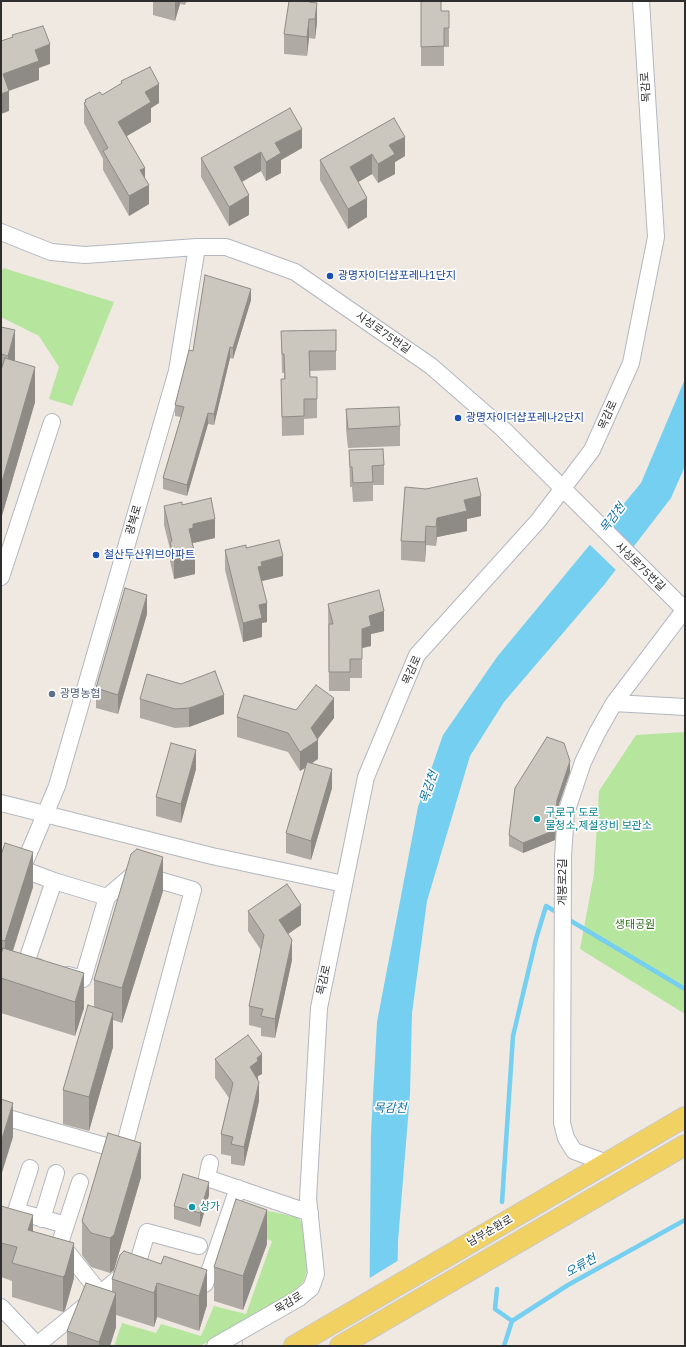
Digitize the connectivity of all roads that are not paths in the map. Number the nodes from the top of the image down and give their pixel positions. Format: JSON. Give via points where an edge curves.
{"nodes":[{"id":1,"x":641,"y":1,"type":"edge"},
{"id":2,"x":1,"y":232,"type":"edge"},
{"id":3,"x":197,"y":246,"type":"junction"},
{"id":4,"x":52,"y":422,"type":"dead end"},
{"id":5,"x":567,"y":495,"type":"junction"},
{"id":6,"x":5,"y":547,"type":"edge"},
{"id":7,"x":1,"y":577,"type":"edge"},
{"id":8,"x":685,"y":610,"type":"edge"},
{"id":9,"x":614,"y":703,"type":"junction"},
{"id":10,"x":685,"y":707,"type":"edge"},
{"id":11,"x":1,"y":803,"type":"edge"},
{"id":12,"x":46,"y":813,"type":"junction"},
{"id":13,"x":54,"y":881,"type":"junction"},
{"id":14,"x":344,"y":884,"type":"junction"},
{"id":15,"x":107,"y":897,"type":"junction"},
{"id":16,"x":1,"y":1116,"type":"edge"},
{"id":17,"x":685,"y":1117,"type":"edge"},
{"id":18,"x":685,"y":1145,"type":"edge"},
{"id":19,"x":210,"y":1163,"type":"dead end"},
{"id":20,"x":607,"y":1163,"type":"junction"},
{"id":21,"x":30,"y":1168,"type":"dead end"},
{"id":22,"x":56,"y":1173,"type":"dead end"},
{"id":23,"x":80,"y":1182,"type":"dead end"},
{"id":24,"x":238,"y":1188,"type":"junction"},
{"id":25,"x":310,"y":1213,"type":"junction"},
{"id":26,"x":42,"y":1218,"type":"junction"},
{"id":27,"x":66,"y":1225,"type":"junction"},
{"id":28,"x":199,"y":1246,"type":"dead end"},
{"id":29,"x":175,"y":1274,"type":"edge"},
{"id":30,"x":100,"y":1293,"type":"junction"},
{"id":31,"x":1,"y":1307,"type":"edge"},
{"id":32,"x":240,"y":1339,"type":"edge"},
{"id":33,"x":38,"y":1346,"type":"edge"},
{"id":34,"x":215,"y":1346,"type":"edge"},
{"id":35,"x":294,"y":1346,"type":"edge"},
{"id":36,"x":340,"y":1346,"type":"edge"}],
"edges":[{"from":1,"to":5,"type":"street","name":"목감로","via":[[656,237],[631,362],[592,450]]},
{"from":2,"to":3,"type":"street","name":"사성로75번길","via":[[51,252],[85,255]]},
{"from":3,"to":5,"type":"street","name":"사성로75번길","via":[[226,247],[295,272],[430,366],[503,429]]},
{"from":3,"to":12,"type":"street","name":"광복로","via":[[177,372],[58,786]]},
{"from":4,"to":6,"type":"street"},
{"from":5,"to":8,"type":"street","name":"사성로75번길"},
{"from":5,"to":14,"type":"street","name":"목감로","via":[[538,521],[417,655],[366,777]]},
{"from":6,"to":7,"type":"street"},
{"from":8,"to":9,"type":"street","name":"개봉로2길"},
{"from":9,"to":10,"type":"street"},
{"from":9,"to":20,"type":"street","name":"개봉로2길","via":[[583,762],[566,813],[563,856],[562,1123],[566,1138],[574,1151]]},
{"from":11,"to":12,"type":"street"},
{"from":12,"to":13,"type":"street","name":"광복로","via":[[21,852],[22,869]]},
{"from":12,"to":14,"type":"street","via":[[212,856]]},
{"from":13,"to":15,"type":"street"},
{"from":13,"to":15,"type":"street","via":[[26,964],[83,979]]},
{"from":14,"to":25,"type":"street","name":"목감로","via":[[319,1008],[308,1198]]},
{"from":15,"to":16,"type":"street","via":[[135,873],[193,890],[123,1151]]},
{"from":17,"to":20,"type":"main road","name":"남부순환로"},
{"from":18,"to":36,"type":"main road"},
{"from":19,"to":24,"type":"street","via":[[207,1178]]},
{"from":20,"to":35,"type":"main road","name":"남부순환로"},
{"from":21,"to":26,"type":"street","via":[[16,1211]]},
{"from":22,"to":26,"type":"street"},
{"from":23,"to":27,"type":"street"},
{"from":24,"to":25,"type":"street"},
{"from":24,"to":29,"type":"street","via":[[205,1284]]},
{"from":25,"to":32,"type":"street","name":"목감로","via":[[316,1274],[311,1288]]},
{"from":26,"to":27,"type":"street"},
{"from":27,"to":30,"type":"street","via":[[60,1243]]},
{"from":28,"to":30,"type":"street","via":[[147,1232],[146,1264]]},
{"from":30,"to":33,"type":"street"},
{"from":31,"to":33,"type":"street"},
{"from":32,"to":34,"type":"street","name":"목감로"}]}
